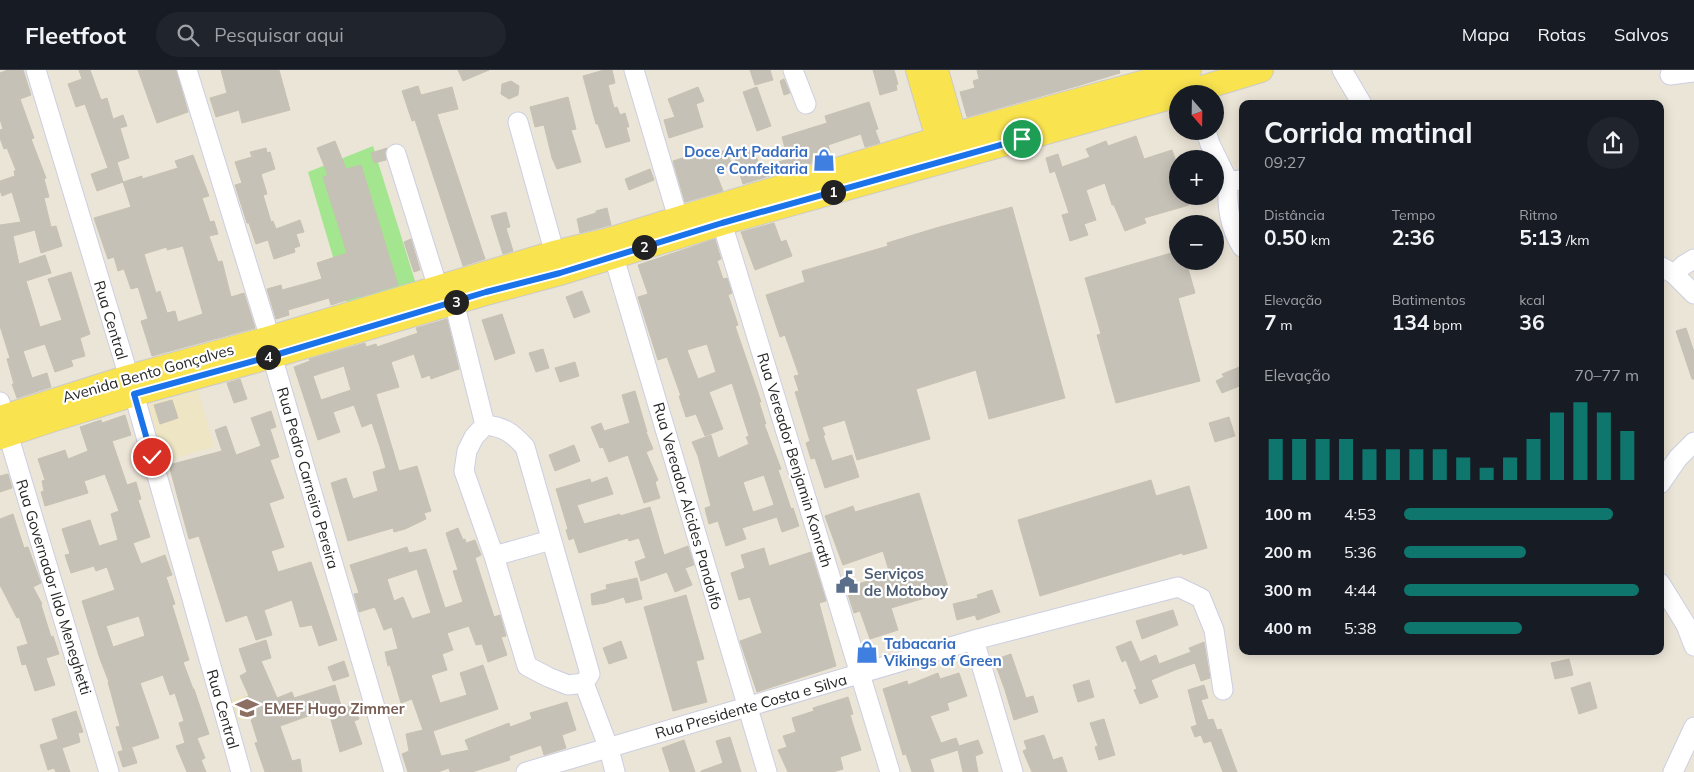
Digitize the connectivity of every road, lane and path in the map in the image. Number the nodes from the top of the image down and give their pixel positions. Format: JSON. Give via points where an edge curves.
{"nodes":[{"id":1,"x":36,"y":70,"type":"edge"},
{"id":2,"x":187,"y":70,"type":"edge"},
{"id":3,"x":634,"y":70,"type":"edge"},
{"id":4,"x":793,"y":70,"type":"edge"},
{"id":5,"x":918,"y":70,"type":"edge"},
{"id":6,"x":936,"y":70,"type":"edge"},
{"id":7,"x":1262,"y":70,"type":"edge"},
{"id":8,"x":1342,"y":70,"type":"edge"},
{"id":9,"x":1694,"y":72,"type":"edge"},
{"id":10,"x":1670,"y":75,"type":"dead end"},
{"id":11,"x":1203,"y":85,"type":"edge"},
{"id":12,"x":1169,"y":91,"type":"edge"},
{"id":13,"x":1360,"y":100,"type":"edge"},
{"id":14,"x":806,"y":104,"type":"dead end"},
{"id":15,"x":518,"y":122,"type":"dead end"},
{"id":16,"x":1209,"y":140,"type":"edge"},
{"id":17,"x":949,"y":148,"type":"junction"},
{"id":18,"x":396,"y":154,"type":"dead end"},
{"id":19,"x":1235,"y":181,"type":"edge"},
{"id":20,"x":719,"y":215,"type":"junction"},
{"id":21,"x":680,"y":227,"type":"junction"},
{"id":22,"x":1239,"y":242,"type":"edge"},
{"id":23,"x":612,"y":248,"type":"junction"},
{"id":24,"x":1694,"y":259,"type":"edge"},
{"id":25,"x":557,"y":263,"type":"junction"},
{"id":26,"x":1667,"y":270,"type":"edge"},
{"id":27,"x":1694,"y":294,"type":"edge"},
{"id":28,"x":446,"y":295,"type":"junction"},
{"id":29,"x":271,"y":347,"type":"junction"},
{"id":30,"x":132,"y":386,"type":"junction"},
{"id":31,"x":2,"y":422,"type":"edge"},
{"id":32,"x":486,"y":425,"type":"junction"},
{"id":33,"x":1694,"y":442,"type":"edge"},
{"id":34,"x":1664,"y":478,"type":"edge"},
{"id":35,"x":551,"y":540,"type":"junction"},
{"id":36,"x":494,"y":556,"type":"junction"},
{"id":37,"x":1664,"y":589,"type":"edge"},
{"id":38,"x":974,"y":640,"type":"junction"},
{"id":39,"x":1694,"y":646,"type":"edge"},
{"id":40,"x":861,"y":674,"type":"junction"},
{"id":41,"x":584,"y":683,"type":"junction"},
{"id":42,"x":1223,"y":690,"type":"dead end"},
{"id":43,"x":747,"y":706,"type":"junction"},
{"id":44,"x":1694,"y":727,"type":"edge"},
{"id":45,"x":608,"y":749,"type":"junction"},
{"id":46,"x":109,"y":772,"type":"edge"},
{"id":47,"x":241,"y":772,"type":"edge"},
{"id":48,"x":394,"y":772,"type":"edge"},
{"id":49,"x":526,"y":772,"type":"edge"},
{"id":50,"x":615,"y":772,"type":"edge"},
{"id":51,"x":767,"y":772,"type":"edge"},
{"id":52,"x":890,"y":772,"type":"edge"},
{"id":53,"x":1013,"y":772,"type":"edge"},
{"id":54,"x":1673,"y":772,"type":"edge"}],
"edges":[{"from":1,"to":30,"type":"street","name":"Rua Central"},
{"from":2,"to":29,"type":"street","name":"Rua Pedro Carneiro Pereira"},
{"from":3,"to":21,"type":"street"},
{"from":4,"to":14,"type":"street"},
{"from":5,"to":17,"type":"main road"},
{"from":6,"to":17,"type":"main road"},
{"from":7,"to":11,"type":"main road","name":"Avenida Bento Gonçalves"},
{"from":8,"to":13,"type":"street"},
{"from":9,"to":10,"type":"street"},
{"from":12,"to":17,"type":"main road","name":"Avenida Bento Gonçalves","via":[[1140,94]]},
{"from":15,"to":25,"type":"street"},
{"from":16,"to":19,"type":"street"},
{"from":17,"to":20,"type":"main road","name":"Avenida Bento Gonçalves"},
{"from":18,"to":28,"type":"street"},
{"from":19,"to":22,"type":"street","via":[[1227,206]]},
{"from":20,"to":21,"type":"main road","name":"Avenida Bento Gonçalves"},
{"from":20,"to":40,"type":"street","name":"Rua Vereador Benjamin Konrath"},
{"from":21,"to":23,"type":"main road","name":"Avenida Bento Gonçalves"},
{"from":23,"to":25,"type":"main road","name":"Avenida Bento Gonçalves"},
{"from":23,"to":43,"type":"street","name":"Rua Vereador Alcides Pandolfo"},
{"from":24,"to":26,"type":"street"},
{"from":25,"to":28,"type":"main road","name":"Avenida Bento Gonçalves"},
{"from":26,"to":27,"type":"street"},
{"from":28,"to":29,"type":"main road","name":"Avenida Bento Gonçalves"},
{"from":28,"to":32,"type":"street"},
{"from":29,"to":30,"type":"main road","name":"Avenida Bento Gonçalves"},
{"from":29,"to":48,"type":"street","name":"Rua Pedro Carneiro Pereira"},
{"from":30,"to":31,"type":"main road","name":"Avenida Bento Gonçalves"},
{"from":30,"to":47,"type":"street","name":"Rua Central"},
{"from":31,"to":46,"type":"street","name":"Rua Governador Ildo Meneghetti"},
{"from":32,"to":35,"type":"street","via":[[499,426],[514,434],[525,447]]},
{"from":32,"to":36,"type":"street","via":[[474,437],[464,471]]},
{"from":33,"to":34,"type":"street"},
{"from":35,"to":36,"type":"street"},
{"from":35,"to":41,"type":"street","via":[[590,674]]},
{"from":36,"to":41,"type":"street","via":[[528,666],[568,685]]},
{"from":37,"to":39,"type":"street","via":[[1686,625]]},
{"from":38,"to":40,"type":"street","name":"Rua Presidente Costa e Silva"},
{"from":38,"to":42,"type":"street","name":"Rua Presidente Costa e Silva","via":[[1178,587],[1201,598],[1214,630]]},
{"from":38,"to":53,"type":"street"},
{"from":40,"to":43,"type":"street","name":"Rua Presidente Costa e Silva"},
{"from":40,"to":52,"type":"street","name":"Rua Vereador Benjamin Konrath"},
{"from":41,"to":45,"type":"street"},
{"from":43,"to":45,"type":"street","name":"Rua Presidente Costa e Silva"},
{"from":43,"to":51,"type":"street","name":"Rua Vereador Alcides Pandolfo"},
{"from":44,"to":54,"type":"street"},
{"from":45,"to":49,"type":"street","name":"Rua Presidente Costa e Silva"},
{"from":45,"to":50,"type":"street"}]}
